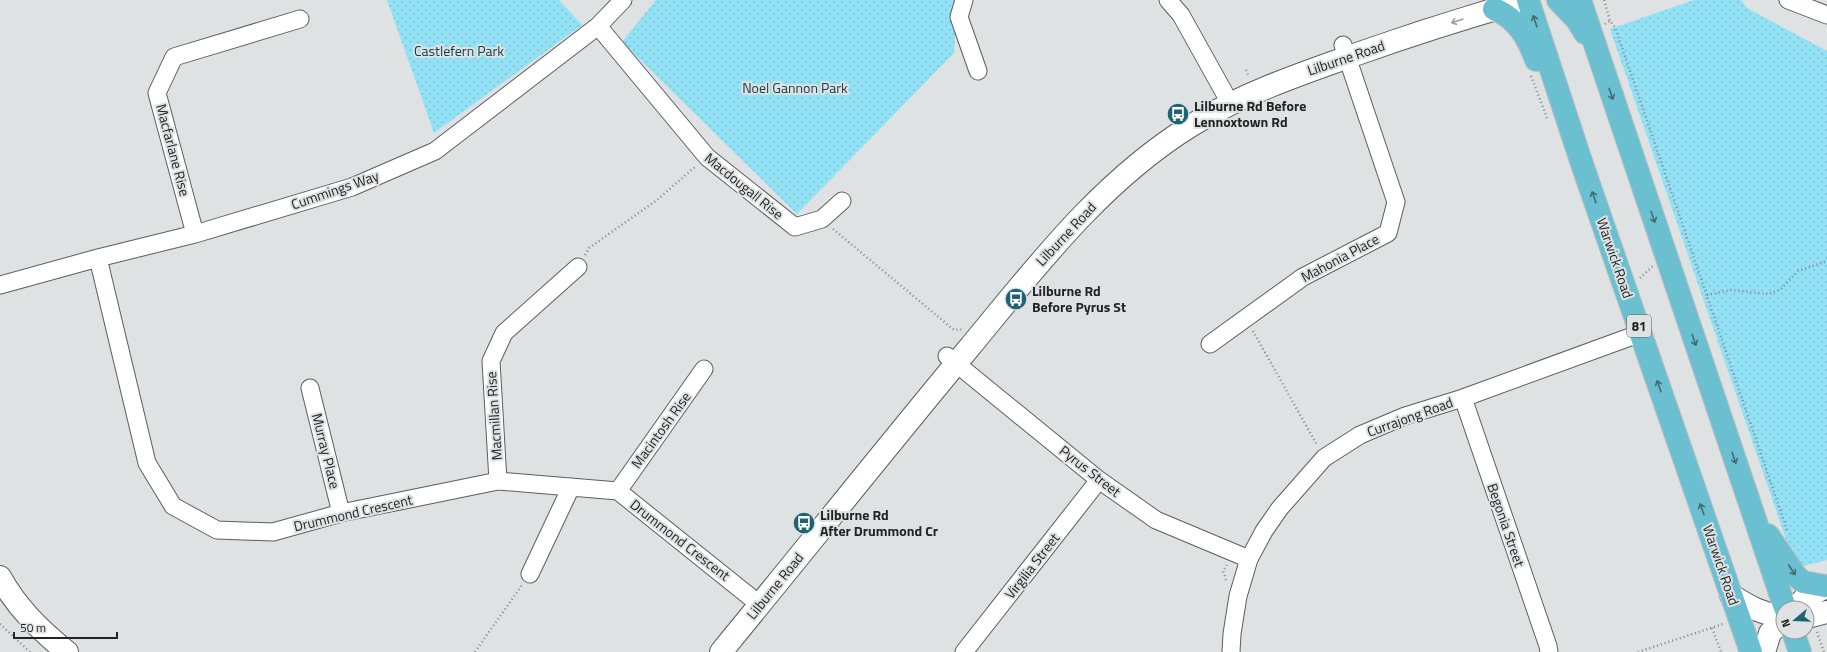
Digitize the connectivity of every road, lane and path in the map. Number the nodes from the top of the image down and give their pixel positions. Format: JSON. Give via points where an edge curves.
{"nodes":[{"id":1,"x":623,"y":0,"type":"edge"},
{"id":2,"x":964,"y":0,"type":"edge"},
{"id":3,"x":1168,"y":0,"type":"edge"},
{"id":4,"x":1474,"y":0,"type":"edge"},
{"id":5,"x":1517,"y":0,"type":"edge"},
{"id":6,"x":1528,"y":0,"type":"edge"},
{"id":7,"x":1558,"y":0,"type":"edge"},
{"id":8,"x":1580,"y":0,"type":"edge"},
{"id":9,"x":1604,"y":0,"type":"edge"},
{"id":10,"x":1788,"y":0,"type":"edge"},
{"id":11,"x":1494,"y":9,"type":"junction"},
{"id":12,"x":1827,"y":15,"type":"edge"},
{"id":13,"x":300,"y":19,"type":"dead end"},
{"id":14,"x":598,"y":26,"type":"junction"},
{"id":15,"x":1345,"y":51,"type":"junction"},
{"id":16,"x":978,"y":71,"type":"dead end"},
{"id":17,"x":1604,"y":73,"type":"junction"},
{"id":18,"x":1227,"y":98,"type":"junction"},
{"id":19,"x":707,"y":157,"type":"junction"},
{"id":20,"x":1582,"y":164,"type":"junction"},
{"id":21,"x":842,"y":200,"type":"dead end"},
{"id":22,"x":822,"y":219,"type":"junction"},
{"id":23,"x":195,"y":234,"type":"junction"},
{"id":24,"x":98,"y":258,"type":"junction"},
{"id":25,"x":1827,"y":261,"type":"edge"},
{"id":26,"x":578,"y":267,"type":"joint"},
{"id":27,"x":0,"y":285,"type":"edge"},
{"id":28,"x":1707,"y":295,"type":"junction"},
{"id":29,"x":1246,"y":318,"type":"junction"},
{"id":30,"x":954,"y":330,"type":"dead end"},
{"id":31,"x":1641,"y":334,"type":"junction"},
{"id":32,"x":1210,"y":344,"type":"dead end"},
{"id":33,"x":951,"y":360,"type":"junction"},
{"id":34,"x":704,"y":369,"type":"dead end"},
{"id":35,"x":310,"y":388,"type":"dead end"},
{"id":36,"x":1463,"y":398,"type":"junction"},
{"id":37,"x":1324,"y":458,"type":"junction"},
{"id":38,"x":1099,"y":480,"type":"junction"},
{"id":39,"x":498,"y":481,"type":"junction"},
{"id":40,"x":571,"y":487,"type":"junction"},
{"id":41,"x":618,"y":491,"type":"junction"},
{"id":42,"x":341,"y":513,"type":"junction"},
{"id":43,"x":1754,"y":515,"type":"junction"},
{"id":44,"x":1789,"y":535,"type":"dead end"},
{"id":45,"x":1233,"y":553,"type":"junction"},
{"id":46,"x":1249,"y":559,"type":"junction"},
{"id":47,"x":530,"y":574,"type":"joint"},
{"id":48,"x":0,"y":577,"type":"edge"},
{"id":49,"x":1227,"y":586,"type":"dead end"},
{"id":50,"x":1826,"y":586,"type":"edge"},
{"id":51,"x":1731,"y":595,"type":"junction"},
{"id":52,"x":755,"y":600,"type":"junction"},
{"id":53,"x":1782,"y":600,"type":"edge"},
{"id":54,"x":1804,"y":600,"type":"edge"},
{"id":55,"x":0,"y":602,"type":"edge"},
{"id":56,"x":1775,"y":615,"type":"edge"},
{"id":57,"x":0,"y":624,"type":"edge"},
{"id":58,"x":1815,"y":627,"type":"edge"},
{"id":59,"x":1775,"y":628,"type":"edge"},
{"id":60,"x":1796,"y":640,"type":"edge"},
{"id":61,"x":30,"y":652,"type":"edge"},
{"id":62,"x":47,"y":652,"type":"edge"},
{"id":63,"x":67,"y":652,"type":"edge"},
{"id":64,"x":475,"y":652,"type":"edge"},
{"id":65,"x":705,"y":652,"type":"edge"},
{"id":66,"x":721,"y":652,"type":"edge"},
{"id":67,"x":964,"y":652,"type":"edge"},
{"id":68,"x":1231,"y":652,"type":"edge"},
{"id":69,"x":1549,"y":652,"type":"edge"},
{"id":70,"x":1638,"y":652,"type":"edge"},
{"id":71,"x":1721,"y":652,"type":"edge"},
{"id":72,"x":1751,"y":652,"type":"edge"},
{"id":73,"x":1764,"y":652,"type":"edge"},
{"id":74,"x":1800,"y":652,"type":"edge"},
{"id":75,"x":1824,"y":652,"type":"edge"}],
"edges":[{"from":1,"to":14,"type":"street","name":"Cummings Way"},
{"from":2,"to":16,"type":"street","via":[[960,17]]},
{"from":3,"to":18,"type":"street","via":[[1181,15]]},
{"from":4,"to":15,"type":"street","name":"Lilburne Road"},
{"from":5,"to":11,"type":"street","name":"Lilburne Road","via":[[1513,4]]},
{"from":20,"to":6,"type":"main road","name":"Warwick Road","number":"81","one_way":true},
{"from":7,"to":17,"type":"main road","via":[[1584,31]]},
{"from":8,"to":17,"type":"main road"},
{"from":9,"to":28,"type":"path"},
{"from":10,"to":12,"type":"street"},
{"from":11,"to":15,"type":"street","name":"Lilburne Road","one_way":true},
{"from":11,"to":20,"type":"main road","via":[[1512,20],[1526,38],[1564,140]]},
{"from":13,"to":23,"type":"street","name":"Macfarlane Rise","via":[[174,57],[157,93]]},
{"from":14,"to":19,"type":"street","name":"Macdougall Rise"},
{"from":14,"to":23,"type":"street","name":"Cummings Way","via":[[435,151],[352,187]]},
{"from":15,"to":18,"type":"street","name":"Lilburne Road","via":[[1269,72]]},
{"from":15,"to":29,"type":"street","name":"Mahonia Place","via":[[1396,202],[1388,233],[1303,277]]},
{"from":17,"to":43,"type":"main road","one_way":true},
{"from":18,"to":33,"type":"street","name":"Lilburne Road","via":[[1187,113],[1118,165],[1033,252]]},
{"from":19,"to":22,"type":"street","name":"Macdougall Rise","via":[[795,227]]},
{"from":19,"to":26,"type":"path","via":[[657,200],[589,248]]},
{"from":31,"to":20,"type":"main road","name":"Warwick Road","number":"81","one_way":true},
{"from":21,"to":22,"type":"street","name":"Macdougall Rise"},
{"from":22,"to":30,"type":"path"},
{"from":23,"to":24,"type":"street","name":"Cummings Way"},
{"from":24,"to":27,"type":"street","name":"Cummings Way"},
{"from":24,"to":42,"type":"street","name":"Drummond Crescent","via":[[147,463],[173,506],[217,530],[273,532]]},
{"from":25,"to":28,"type":"path","via":[[1798,271],[1781,290],[1769,294],[1731,290]]},
{"from":26,"to":39,"type":"street","name":"Macmillan Rise","via":[[504,332],[491,361]]},
{"from":28,"to":44,"type":"path"},
{"from":29,"to":32,"type":"street","name":"Mahonia Place"},
{"from":29,"to":37,"type":"path"},
{"from":31,"to":36,"type":"street","name":"Currajong Road"},
{"from":51,"to":31,"type":"main road","name":"Warwick Road","number":"81","one_way":true},
{"from":33,"to":38,"type":"street","name":"Pyrus Street"},
{"from":33,"to":52,"type":"street","name":"Lilburne Road"},
{"from":34,"to":41,"type":"street","name":"Macintosh Rise"},
{"from":35,"to":42,"type":"street","name":"Murray Place"},
{"from":36,"to":37,"type":"street","name":"Currajong Road","via":[[1405,416],[1360,435]]},
{"from":36,"to":69,"type":"street","name":"Begonia Street"},
{"from":37,"to":46,"type":"street","name":"Currajong Road","via":[[1280,508]]},
{"from":38,"to":45,"type":"street","name":"Pyrus Street","via":[[1156,520]]},
{"from":38,"to":67,"type":"street","name":"Virgilia Street"},
{"from":39,"to":40,"type":"street","name":"Drummond Crescent"},
{"from":39,"to":42,"type":"street","name":"Drummond Crescent"},
{"from":40,"to":41,"type":"street","name":"Drummond Crescent"},
{"from":40,"to":47,"type":"street"},
{"from":41,"to":52,"type":"street","name":"Drummond Crescent"},
{"from":43,"to":50,"type":"main road","one_way":true,"via":[[1796,576],[1803,582]]},
{"from":43,"to":53,"type":"main road"},
{"from":45,"to":46,"type":"street","name":"Pyrus Street"},
{"from":45,"to":49,"type":"path","via":[[1223,572]]},
{"from":46,"to":68,"type":"street","name":"Currajong Road","via":[[1238,596]]},
{"from":47,"to":64,"type":"path"},
{"from":48,"to":63,"type":"street","via":[[34,624]]},
{"from":50,"to":54,"type":"street"},
{"from":51,"to":56,"type":"street","via":[[1756,610]]},
{"from":51,"to":72,"type":"main road","name":"Warwick Road","number":"81"},
{"from":52,"to":65,"type":"street","name":"Lilburne Road"},
{"from":52,"to":66,"type":"street","name":"Lilburne Road"},
{"from":55,"to":62,"type":"street","via":[[26,634]]},
{"from":57,"to":61,"type":"path"},
{"from":58,"to":75,"type":"path"},
{"from":59,"to":73,"type":"street","via":[[1770,633]]},
{"from":60,"to":74,"type":"main road"},
{"from":70,"to":71,"type":"path","via":[[1712,628]]}]}
